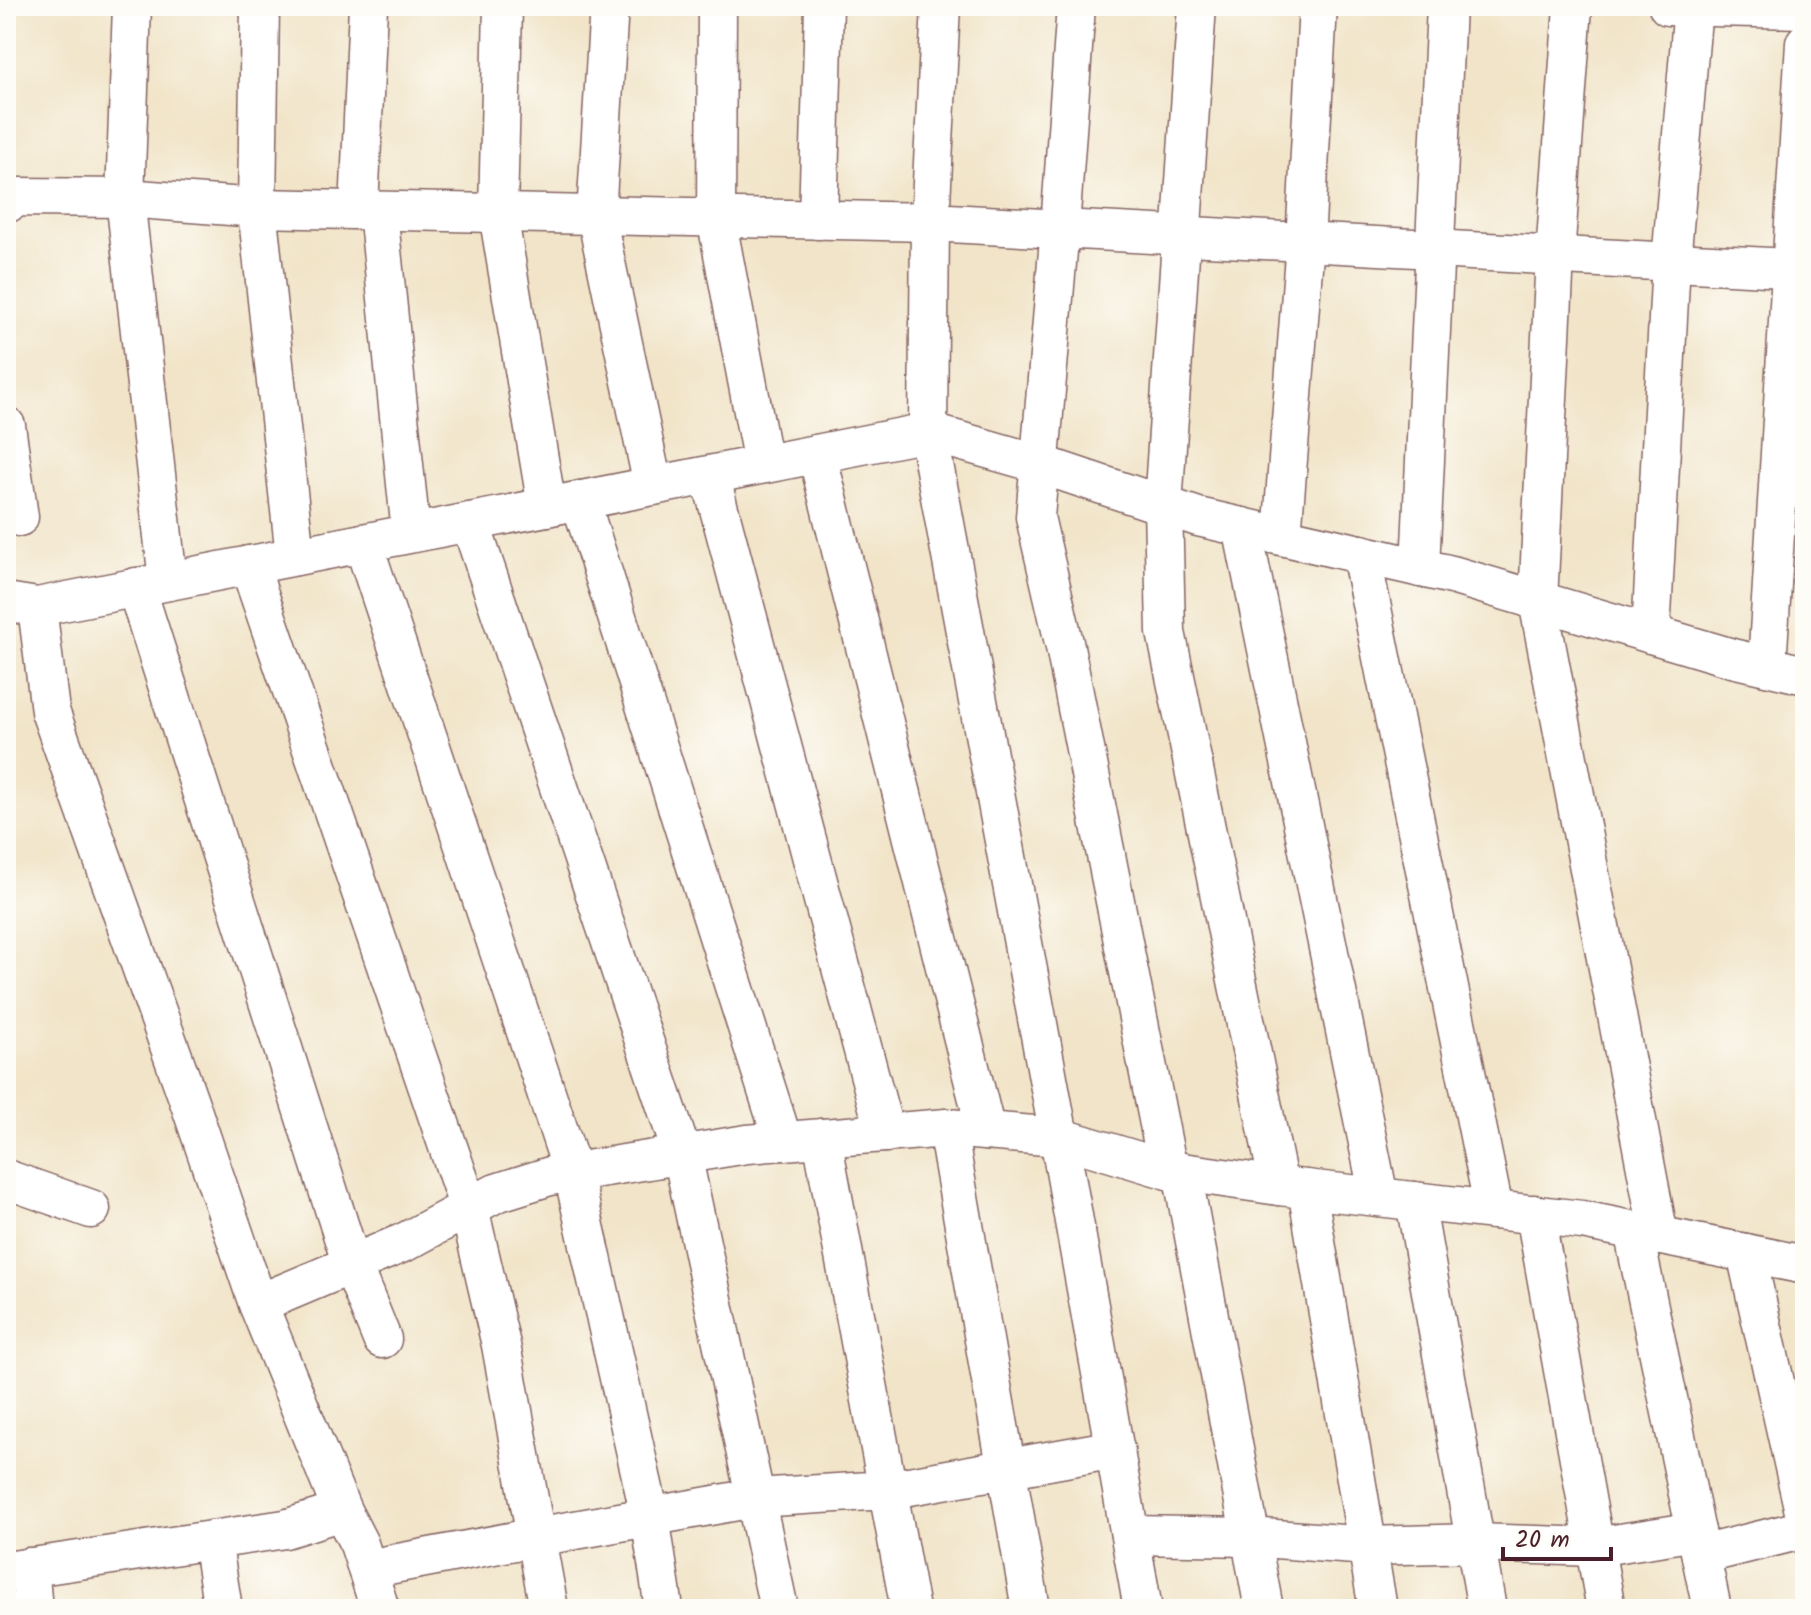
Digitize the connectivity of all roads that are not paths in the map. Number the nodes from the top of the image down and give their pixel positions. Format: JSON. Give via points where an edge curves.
{"nodes":[{"id":1,"x":132,"y":6,"type":"edge"},
{"id":2,"x":260,"y":6,"type":"edge"},
{"id":3,"x":368,"y":6,"type":"edge"},
{"id":4,"x":503,"y":6,"type":"edge"},
{"id":5,"x":609,"y":6,"type":"edge"},
{"id":6,"x":717,"y":6,"type":"edge"},
{"id":7,"x":824,"y":6,"type":"edge"},
{"id":8,"x":941,"y":6,"type":"edge"},
{"id":9,"x":1076,"y":6,"type":"edge"},
{"id":10,"x":1197,"y":6,"type":"edge"},
{"id":11,"x":1318,"y":6,"type":"edge"},
{"id":12,"x":1446,"y":6,"type":"edge"},
{"id":13,"x":1573,"y":6,"type":"edge"},
{"id":14,"x":1668,"y":6,"type":"edge"},
{"id":15,"x":1693,"y":6,"type":"edge"},
{"id":16,"x":1768,"y":7,"type":"edge"},
{"id":17,"x":1805,"y":9,"type":"edge"},
{"id":18,"x":1805,"y":43,"type":"edge"},
{"id":19,"x":125,"y":198,"type":"junction"},
{"id":20,"x":6,"y":204,"type":"edge"},
{"id":21,"x":257,"y":208,"type":"junction"},
{"id":22,"x":369,"y":211,"type":"junction"},
{"id":23,"x":498,"y":213,"type":"junction"},
{"id":24,"x":596,"y":215,"type":"junction"},
{"id":25,"x":716,"y":217,"type":"junction"},
{"id":26,"x":818,"y":220,"type":"junction"},
{"id":27,"x":930,"y":222,"type":"junction"},
{"id":28,"x":1060,"y":228,"type":"junction"},
{"id":29,"x":1182,"y":235,"type":"junction"},
{"id":30,"x":1305,"y":242,"type":"junction"},
{"id":31,"x":1435,"y":248,"type":"junction"},
{"id":32,"x":1555,"y":256,"type":"junction"},
{"id":33,"x":1671,"y":262,"type":"junction"},
{"id":34,"x":1799,"y":269,"type":"edge"},
{"id":35,"x":6,"y":426,"type":"edge"},
{"id":36,"x":928,"y":432,"type":"junction"},
{"id":37,"x":817,"y":454,"type":"junction"},
{"id":38,"x":763,"y":464,"type":"junction"},
{"id":39,"x":1040,"y":464,"type":"junction"},
{"id":40,"x":710,"y":475,"type":"junction"},
{"id":41,"x":653,"y":486,"type":"junction"},
{"id":42,"x":564,"y":504,"type":"junction"},
{"id":43,"x":1163,"y":505,"type":"junction"},
{"id":44,"x":19,"y":517,"type":"dead end"},
{"id":45,"x":470,"y":522,"type":"junction"},
{"id":46,"x":1242,"y":527,"type":"junction"},
{"id":47,"x":411,"y":533,"type":"junction"},
{"id":48,"x":1282,"y":536,"type":"junction"},
{"id":49,"x":363,"y":543,"type":"junction"},
{"id":50,"x":1361,"y":554,"type":"junction"},
{"id":51,"x":295,"y":556,"type":"junction"},
{"id":52,"x":249,"y":565,"type":"junction"},
{"id":53,"x":1420,"y":568,"type":"junction"},
{"id":54,"x":152,"y":584,"type":"junction"},
{"id":55,"x":1538,"y":601,"type":"junction"},
{"id":56,"x":21,"y":605,"type":"edge"},
{"id":57,"x":1651,"y":634,"type":"junction"},
{"id":58,"x":1767,"y":666,"type":"junction"},
{"id":59,"x":1805,"y":675,"type":"edge"},
{"id":60,"x":947,"y":1128,"type":"junction"},
{"id":61,"x":986,"y":1131,"type":"junction"},
{"id":62,"x":885,"y":1133,"type":"junction"},
{"id":63,"x":1059,"y":1137,"type":"junction"},
{"id":64,"x":822,"y":1138,"type":"junction"},
{"id":65,"x":783,"y":1141,"type":"junction"},
{"id":66,"x":682,"y":1154,"type":"junction"},
{"id":67,"x":1175,"y":1171,"type":"junction"},
{"id":68,"x":573,"y":1173,"type":"junction"},
{"id":69,"x":6,"y":1179,"type":"edge"},
{"id":70,"x":1293,"y":1187,"type":"junction"},
{"id":71,"x":1397,"y":1199,"type":"junction"},
{"id":72,"x":469,"y":1208,"type":"junction"},
{"id":73,"x":91,"y":1209,"type":"dead end"},
{"id":74,"x":1494,"y":1210,"type":"junction"},
{"id":75,"x":1535,"y":1214,"type":"junction"},
{"id":76,"x":1646,"y":1233,"type":"junction"},
{"id":77,"x":1746,"y":1253,"type":"junction"},
{"id":78,"x":352,"y":1265,"type":"junction"},
{"id":79,"x":1805,"y":1265,"type":"edge"},
{"id":80,"x":258,"y":1304,"type":"junction"},
{"id":81,"x":382,"y":1339,"type":"dead end"},
{"id":82,"x":1115,"y":1449,"type":"junction"},
{"id":83,"x":1006,"y":1469,"type":"junction"},
{"id":84,"x":887,"y":1490,"type":"junction"},
{"id":85,"x":754,"y":1498,"type":"junction"},
{"id":86,"x":342,"y":1511,"type":"junction"},
{"id":87,"x":650,"y":1516,"type":"junction"},
{"id":88,"x":1805,"y":1516,"type":"edge"},
{"id":89,"x":1805,"y":1529,"type":"edge"},
{"id":90,"x":1130,"y":1535,"type":"junction"},
{"id":91,"x":536,"y":1537,"type":"junction"},
{"id":92,"x":1250,"y":1537,"type":"junction"},
{"id":93,"x":212,"y":1540,"type":"junction"},
{"id":94,"x":1475,"y":1543,"type":"junction"},
{"id":95,"x":1698,"y":1543,"type":"junction"},
{"id":96,"x":1368,"y":1546,"type":"junction"},
{"id":97,"x":1595,"y":1547,"type":"junction"},
{"id":98,"x":18,"y":1569,"type":"edge"},
{"id":99,"x":367,"y":1569,"type":"junction"},
{"id":100,"x":33,"y":1609,"type":"edge"},
{"id":101,"x":223,"y":1609,"type":"edge"},
{"id":102,"x":380,"y":1609,"type":"edge"},
{"id":103,"x":549,"y":1609,"type":"edge"},
{"id":104,"x":664,"y":1609,"type":"edge"},
{"id":105,"x":779,"y":1609,"type":"edge"},
{"id":106,"x":910,"y":1609,"type":"edge"},
{"id":107,"x":1031,"y":1609,"type":"edge"},
{"id":108,"x":1143,"y":1609,"type":"edge"},
{"id":109,"x":1264,"y":1609,"type":"edge"},
{"id":110,"x":1378,"y":1609,"type":"edge"},
{"id":111,"x":1487,"y":1609,"type":"edge"},
{"id":112,"x":1606,"y":1609,"type":"edge"},
{"id":113,"x":1712,"y":1609,"type":"edge"}],
"edges":[{"from":1,"to":19,"type":"street"},
{"from":2,"to":21,"type":"street"},
{"from":3,"to":22,"type":"street"},
{"from":4,"to":23,"type":"street"},
{"from":5,"to":24,"type":"street"},
{"from":6,"to":25,"type":"street"},
{"from":7,"to":26,"type":"street"},
{"from":8,"to":27,"type":"street"},
{"from":9,"to":28,"type":"street"},
{"from":10,"to":29,"type":"street"},
{"from":11,"to":30,"type":"street"},
{"from":12,"to":31,"type":"street"},
{"from":13,"to":32,"type":"street"},
{"from":14,"to":15,"type":"street"},
{"from":15,"to":16,"type":"street"},
{"from":15,"to":33,"type":"street"},
{"from":16,"to":17,"type":"street"},
{"from":18,"to":34,"type":"street"},
{"from":19,"to":20,"type":"street","via":[[18,197]]},
{"from":19,"to":21,"type":"street"},
{"from":19,"to":54,"type":"street"},
{"from":21,"to":22,"type":"street"},
{"from":21,"to":51,"type":"street"},
{"from":22,"to":23,"type":"street"},
{"from":22,"to":47,"type":"street"},
{"from":23,"to":24,"type":"street"},
{"from":23,"to":42,"type":"street"},
{"from":24,"to":25,"type":"street"},
{"from":24,"to":41,"type":"street"},
{"from":25,"to":26,"type":"street"},
{"from":25,"to":38,"type":"street"},
{"from":26,"to":27,"type":"street"},
{"from":27,"to":28,"type":"street"},
{"from":27,"to":36,"type":"street"},
{"from":28,"to":29,"type":"street"},
{"from":28,"to":39,"type":"street"},
{"from":29,"to":30,"type":"street"},
{"from":29,"to":43,"type":"street"},
{"from":30,"to":31,"type":"street"},
{"from":30,"to":48,"type":"street"},
{"from":31,"to":32,"type":"street"},
{"from":31,"to":53,"type":"street"},
{"from":32,"to":33,"type":"street"},
{"from":32,"to":55,"type":"street"},
{"from":33,"to":34,"type":"street"},
{"from":33,"to":57,"type":"street"},
{"from":34,"to":58,"type":"street"},
{"from":35,"to":44,"type":"street"},
{"from":36,"to":37,"type":"street"},
{"from":36,"to":39,"type":"street"},
{"from":36,"to":63,"type":"street"},
{"from":37,"to":38,"type":"street"},
{"from":37,"to":61,"type":"street"},
{"from":38,"to":40,"type":"street"},
{"from":39,"to":43,"type":"street"},
{"from":39,"to":67,"type":"street","via":[[1035,517]]},
{"from":40,"to":41,"type":"street"},
{"from":40,"to":62,"type":"street"},
{"from":41,"to":42,"type":"street"},
{"from":42,"to":45,"type":"street"},
{"from":42,"to":65,"type":"street"},
{"from":43,"to":46,"type":"street"},
{"from":43,"to":70,"type":"street","via":[[1166,632]]},
{"from":45,"to":47,"type":"street"},
{"from":45,"to":66,"type":"street"},
{"from":46,"to":48,"type":"street"},
{"from":46,"to":71,"type":"street"},
{"from":47,"to":49,"type":"street"},
{"from":48,"to":50,"type":"street"},
{"from":49,"to":51,"type":"street"},
{"from":49,"to":68,"type":"street"},
{"from":50,"to":53,"type":"street"},
{"from":50,"to":74,"type":"street"},
{"from":51,"to":52,"type":"street"},
{"from":52,"to":54,"type":"street"},
{"from":52,"to":72,"type":"street"},
{"from":53,"to":55,"type":"street"},
{"from":54,"to":56,"type":"street"},
{"from":54,"to":78,"type":"street"},
{"from":55,"to":57,"type":"street"},
{"from":55,"to":76,"type":"street"},
{"from":56,"to":80,"type":"street","via":[[50,711]]},
{"from":57,"to":58,"type":"street"},
{"from":58,"to":59,"type":"street"},
{"from":60,"to":61,"type":"street"},
{"from":60,"to":62,"type":"street"},
{"from":60,"to":83,"type":"street"},
{"from":61,"to":63,"type":"street"},
{"from":62,"to":64,"type":"street"},
{"from":63,"to":67,"type":"street"},
{"from":63,"to":82,"type":"street"},
{"from":64,"to":65,"type":"street"},
{"from":64,"to":84,"type":"street"},
{"from":65,"to":66,"type":"street"},
{"from":66,"to":68,"type":"street"},
{"from":66,"to":85,"type":"street"},
{"from":67,"to":70,"type":"street"},
{"from":67,"to":92,"type":"street"},
{"from":68,"to":72,"type":"street","via":[[496,1193]]},
{"from":68,"to":87,"type":"street"},
{"from":69,"to":73,"type":"street"},
{"from":70,"to":71,"type":"street"},
{"from":70,"to":96,"type":"street"},
{"from":71,"to":74,"type":"street"},
{"from":71,"to":94,"type":"street"},
{"from":72,"to":78,"type":"street"},
{"from":72,"to":91,"type":"street","via":[[501,1345]]},
{"from":74,"to":75,"type":"street"},
{"from":75,"to":76,"type":"street"},
{"from":75,"to":97,"type":"street"},
{"from":76,"to":77,"type":"street"},
{"from":76,"to":95,"type":"street"},
{"from":77,"to":79,"type":"street"},
{"from":77,"to":88,"type":"street"},
{"from":78,"to":80,"type":"street"},
{"from":78,"to":81,"type":"street"},
{"from":80,"to":86,"type":"street"},
{"from":82,"to":83,"type":"street"},
{"from":82,"to":90,"type":"street"},
{"from":83,"to":84,"type":"street"},
{"from":83,"to":107,"type":"street"},
{"from":84,"to":85,"type":"street"},
{"from":84,"to":106,"type":"street"},
{"from":85,"to":87,"type":"street"},
{"from":85,"to":105,"type":"street"},
{"from":86,"to":93,"type":"street","via":[[285,1529]]},
{"from":86,"to":99,"type":"street"},
{"from":87,"to":91,"type":"street"},
{"from":87,"to":104,"type":"street"},
{"from":89,"to":95,"type":"street"},
{"from":90,"to":92,"type":"street"},
{"from":90,"to":108,"type":"street"},
{"from":91,"to":99,"type":"street"},
{"from":91,"to":103,"type":"street"},
{"from":92,"to":96,"type":"street"},
{"from":92,"to":109,"type":"street"},
{"from":93,"to":98,"type":"street"},
{"from":93,"to":101,"type":"street"},
{"from":94,"to":96,"type":"street"},
{"from":94,"to":97,"type":"street"},
{"from":94,"to":111,"type":"street"},
{"from":95,"to":97,"type":"street"},
{"from":95,"to":113,"type":"street"},
{"from":96,"to":110,"type":"street"},
{"from":97,"to":112,"type":"street"},
{"from":98,"to":100,"type":"street"},
{"from":99,"to":102,"type":"street"}]}
